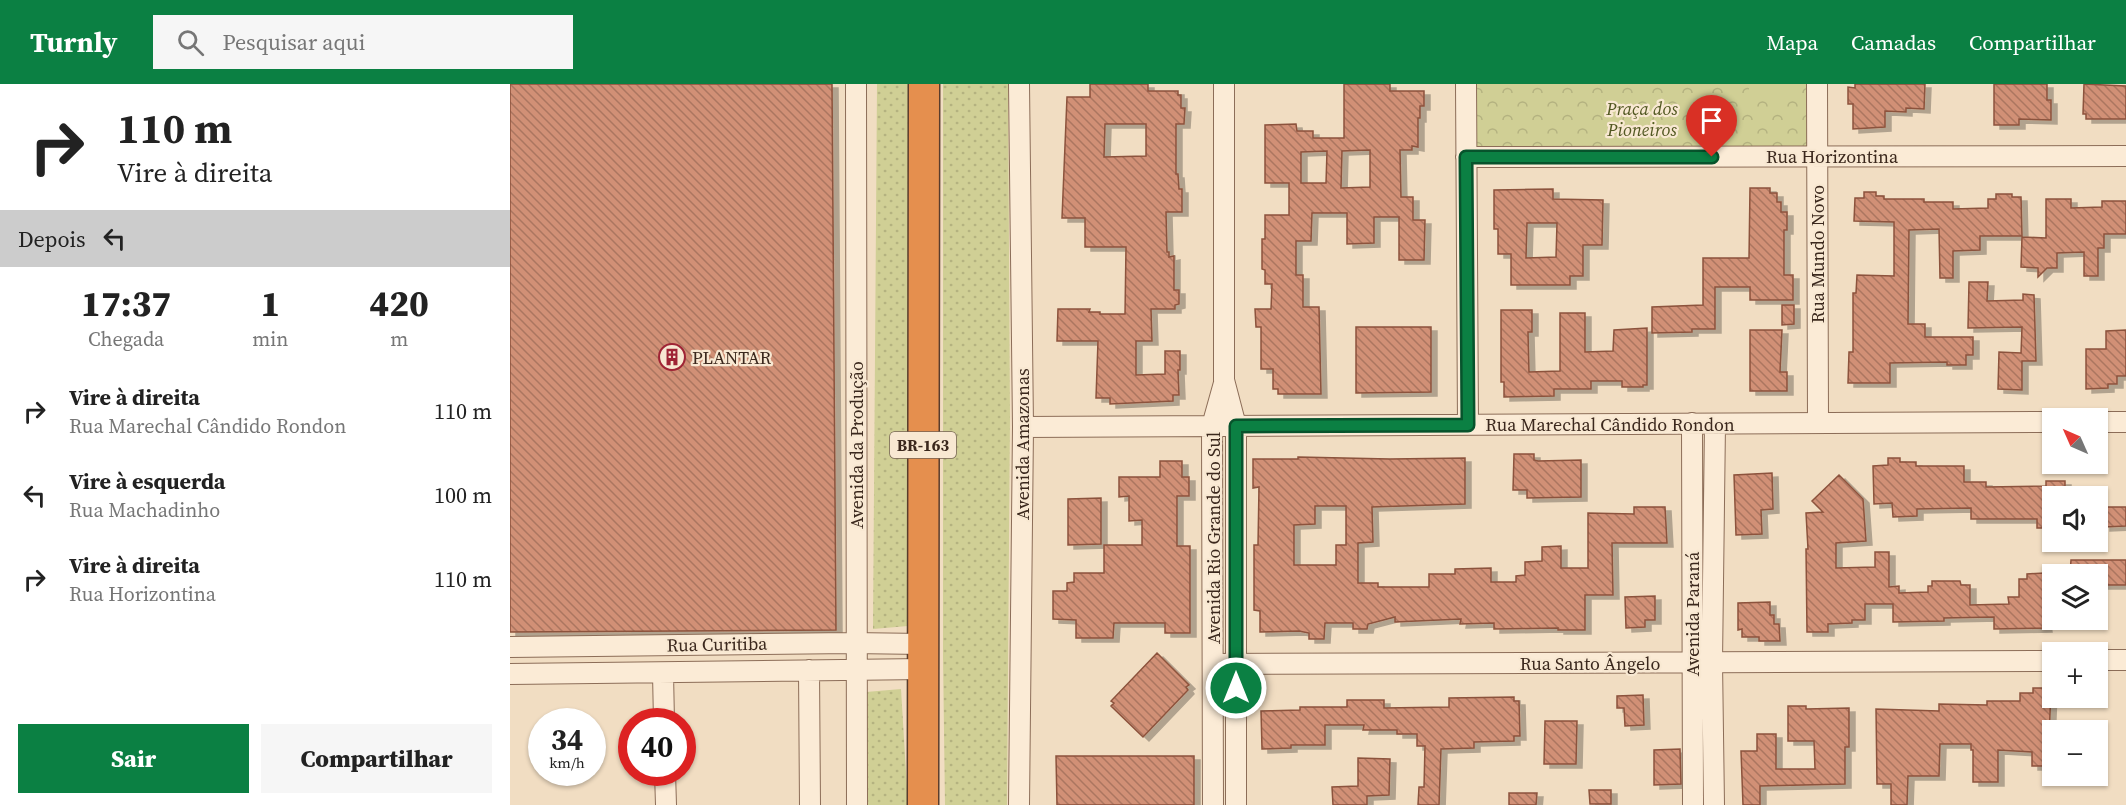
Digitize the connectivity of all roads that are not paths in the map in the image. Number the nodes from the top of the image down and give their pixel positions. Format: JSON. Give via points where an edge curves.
{"nodes":[{"id":1,"x":856,"y":84,"type":"edge"},
{"id":2,"x":924,"y":84,"type":"edge"},
{"id":3,"x":1019,"y":84,"type":"edge"},
{"id":4,"x":1224,"y":84,"type":"edge"},
{"id":5,"x":1466,"y":84,"type":"edge"},
{"id":6,"x":1817,"y":84,"type":"edge"},
{"id":7,"x":1817,"y":156,"type":"junction"},
{"id":8,"x":2126,"y":156,"type":"edge"},
{"id":9,"x":1466,"y":157,"type":"junction"},
{"id":10,"x":1224,"y":380,"type":"junction"},
{"id":11,"x":2042,"y":422,"type":"edge"},
{"id":12,"x":2108,"y":422,"type":"edge"},
{"id":13,"x":2126,"y":422,"type":"edge"},
{"id":14,"x":1692,"y":423,"type":"junction"},
{"id":15,"x":1818,"y":423,"type":"junction"},
{"id":16,"x":1715,"y":424,"type":"junction"},
{"id":17,"x":1468,"y":425,"type":"junction"},
{"id":18,"x":1212,"y":426,"type":"junction"},
{"id":19,"x":1236,"y":426,"type":"junction"},
{"id":20,"x":1023,"y":427,"type":"junction"},
{"id":21,"x":856,"y":643,"type":"junction"},
{"id":22,"x":510,"y":646,"type":"edge"},
{"id":23,"x":923,"y":657,"type":"junction"},
{"id":24,"x":2108,"y":660,"type":"edge"},
{"id":25,"x":2126,"y":660,"type":"edge"},
{"id":26,"x":2042,"y":661,"type":"edge"},
{"id":27,"x":1692,"y":662,"type":"junction"},
{"id":28,"x":1712,"y":662,"type":"junction"},
{"id":29,"x":1213,"y":664,"type":"junction"},
{"id":30,"x":1236,"y":664,"type":"junction"},
{"id":31,"x":809,"y":670,"type":"junction"},
{"id":32,"x":857,"y":670,"type":"junction"},
{"id":33,"x":663,"y":673,"type":"junction"},
{"id":34,"x":510,"y":674,"type":"edge"},
{"id":35,"x":664,"y":708,"type":"edge"},
{"id":36,"x":665,"y":786,"type":"edge"},
{"id":37,"x":666,"y":805,"type":"edge"},
{"id":38,"x":810,"y":805,"type":"edge"},
{"id":39,"x":857,"y":805,"type":"edge"},
{"id":40,"x":923,"y":805,"type":"edge"},
{"id":41,"x":1019,"y":805,"type":"edge"},
{"id":42,"x":1214,"y":805,"type":"edge"},
{"id":43,"x":1236,"y":805,"type":"edge"},
{"id":44,"x":1693,"y":805,"type":"edge"},
{"id":45,"x":1714,"y":805,"type":"edge"}],
"edges":[{"from":1,"to":21,"type":"street","name":"Avenida da Produção"},
{"from":2,"to":23,"type":"highway","number":"BR-163"},
{"from":3,"to":20,"type":"street","name":"Avenida Amazonas"},
{"from":4,"to":10,"type":"street","name":"Avenida Rio Grande do Sul"},
{"from":5,"to":9,"type":"street"},
{"from":6,"to":7,"type":"street","name":"Rua Mundo Novo"},
{"from":7,"to":8,"type":"street","name":"Rua Horizontina"},
{"from":7,"to":9,"type":"street","name":"Rua Horizontina"},
{"from":7,"to":15,"type":"street","name":"Rua Mundo Novo"},
{"from":9,"to":17,"type":"street"},
{"from":10,"to":18,"type":"street","name":"Avenida Rio Grande do Sul"},
{"from":10,"to":19,"type":"street","name":"Avenida Rio Grande do Sul"},
{"from":11,"to":15,"type":"street","name":"Rua Marechal Cândido Rondon"},
{"from":12,"to":13,"type":"street"},
{"from":14,"to":16,"type":"street","name":"Rua Marechal Cândido Rondon"},
{"from":14,"to":17,"type":"street","name":"Rua Marechal Cândido Rondon"},
{"from":14,"to":27,"type":"street","name":"Avenida Paraná"},
{"from":15,"to":16,"type":"street","name":"Rua Marechal Cândido Rondon"},
{"from":16,"to":28,"type":"street","name":"Avenida Paraná"},
{"from":17,"to":19,"type":"street","name":"Rua Marechal Cândido Rondon"},
{"from":18,"to":19,"type":"street","name":"Rua Marechal Cândido Rondon"},
{"from":18,"to":20,"type":"street","name":"Rua Marechal Cândido Rondon"},
{"from":18,"to":29,"type":"street","name":"Avenida Rio Grande do Sul"},
{"from":19,"to":30,"type":"street","name":"Avenida Rio Grande do Sul"},
{"from":20,"to":41,"type":"street","name":"Avenida Amazonas"},
{"from":21,"to":22,"type":"street","name":"Rua Curitiba"},
{"from":21,"to":23,"type":"street","name":"Rua Curitiba"},
{"from":21,"to":32,"type":"street","name":"Avenida da Produção"},
{"from":23,"to":32,"type":"street","name":"Rua Curitiba"},
{"from":23,"to":40,"type":"highway","number":"BR-163"},
{"from":24,"to":25,"type":"street"},
{"from":26,"to":28,"type":"street","name":"Rua Santo Ângelo"},
{"from":27,"to":28,"type":"street","name":"Rua Santo Ângelo"},
{"from":27,"to":30,"type":"street","name":"Rua Santo Ângelo"},
{"from":27,"to":44,"type":"street","name":"Avenida Paraná"},
{"from":28,"to":45,"type":"street","name":"Avenida Paraná"},
{"from":29,"to":30,"type":"street","name":"Rua Santo Ângelo"},
{"from":29,"to":42,"type":"street","name":"Avenida Rio Grande do Sul"},
{"from":30,"to":43,"type":"street","name":"Avenida Rio Grande do Sul"},
{"from":31,"to":32,"type":"street","name":"Rua Curitiba"},
{"from":31,"to":33,"type":"street","name":"Rua Curitiba"},
{"from":31,"to":38,"type":"street"},
{"from":32,"to":39,"type":"street","name":"Avenida da Produção"},
{"from":33,"to":34,"type":"street","name":"Rua Curitiba"},
{"from":33,"to":35,"type":"street"},
{"from":36,"to":37,"type":"street"}]}
